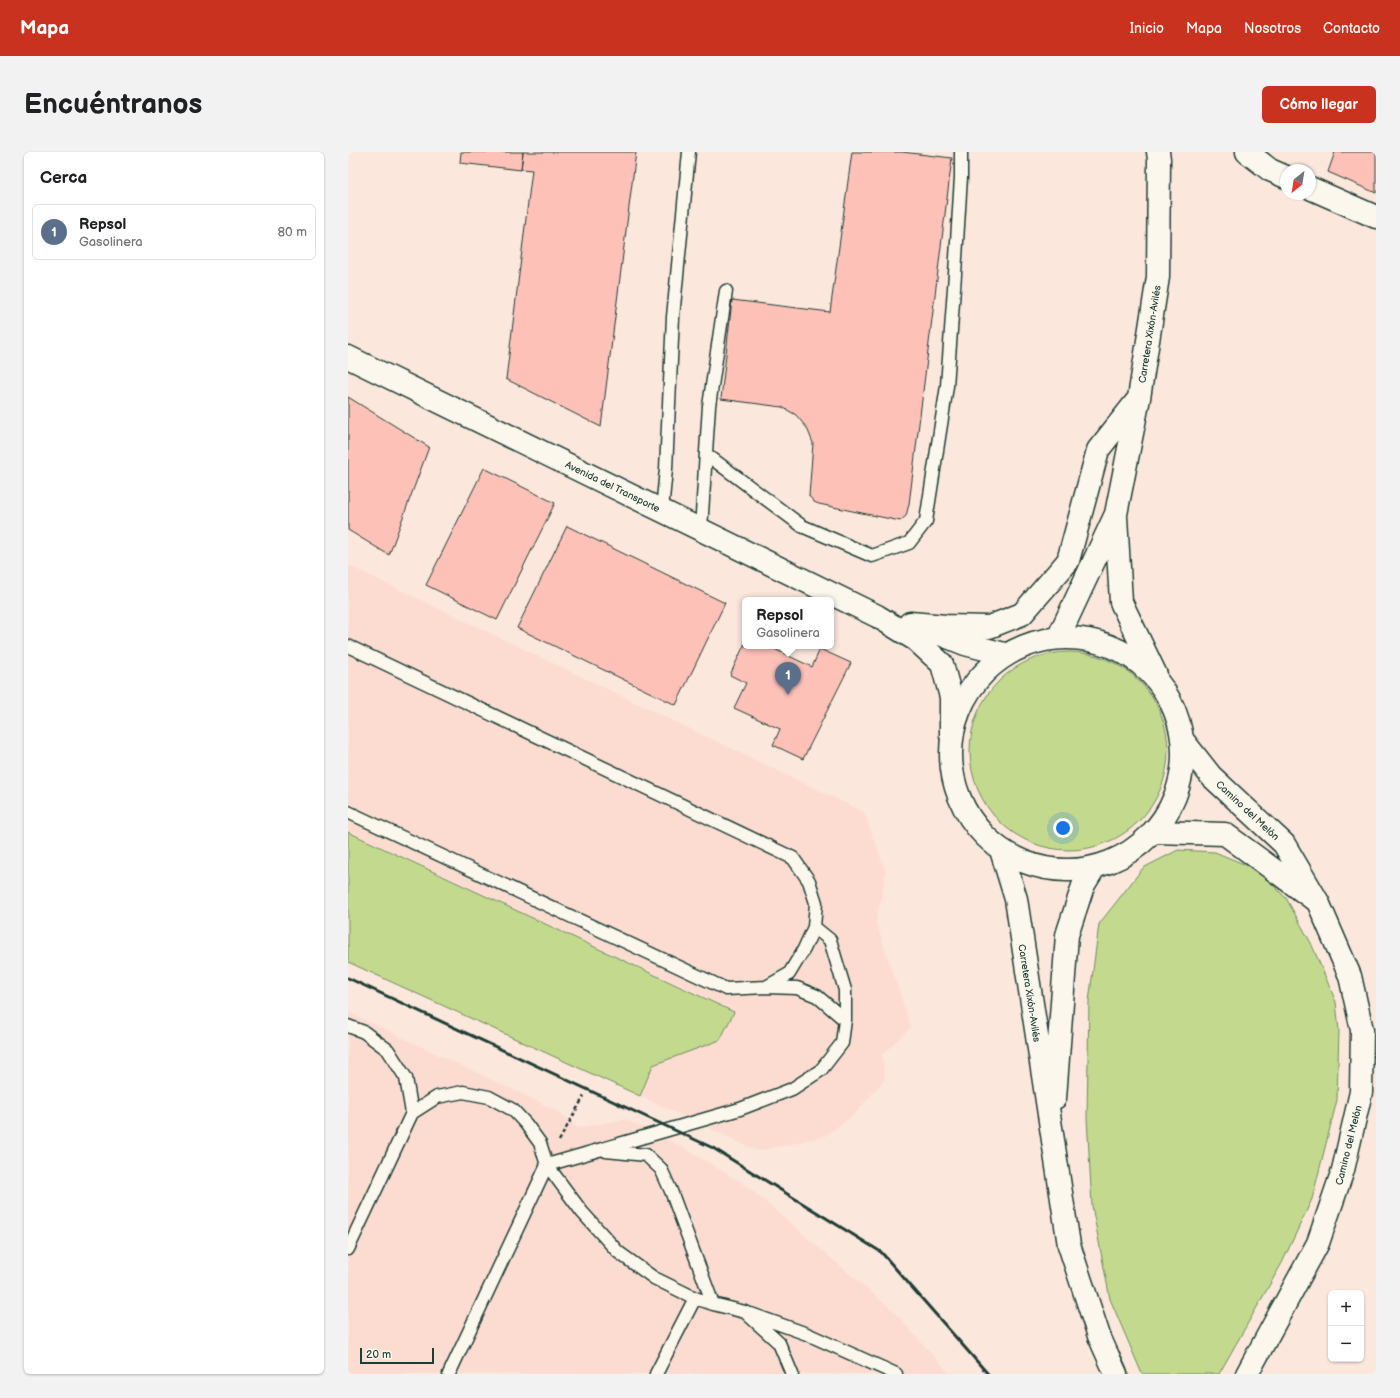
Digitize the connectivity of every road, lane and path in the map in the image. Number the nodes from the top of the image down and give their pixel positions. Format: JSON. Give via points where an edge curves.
{"nodes":[{"id":1,"x":689,"y":152,"type":"edge"},
{"id":2,"x":961,"y":152,"type":"edge"},
{"id":3,"x":1158,"y":152,"type":"edge"},
{"id":4,"x":1247,"y":152,"type":"edge"},
{"id":5,"x":1280,"y":174,"type":"edge"},
{"id":6,"x":1316,"y":191,"type":"edge"},
{"id":7,"x":1376,"y":217,"type":"edge"},
{"id":8,"x":726,"y":291,"type":"dead end"},
{"id":9,"x":348,"y":357,"type":"edge"},
{"id":10,"x":1139,"y":398,"type":"junction"},
{"id":11,"x":706,"y":454,"type":"junction"},
{"id":12,"x":662,"y":510,"type":"junction"},
{"id":13,"x":1116,"y":514,"type":"junction"},
{"id":14,"x":701,"y":529,"type":"junction"},
{"id":15,"x":877,"y":616,"type":"junction"},
{"id":16,"x":910,"y":623,"type":"junction"},
{"id":17,"x":1058,"y":636,"type":"junction"},
{"id":18,"x":348,"y":646,"type":"edge"},
{"id":19,"x":1004,"y":654,"type":"junction"},
{"id":20,"x":1156,"y":676,"type":"junction"},
{"id":21,"x":951,"y":735,"type":"junction"},
{"id":22,"x":1185,"y":743,"type":"junction"},
{"id":23,"x":348,"y":812,"type":"edge"},
{"id":24,"x":1155,"y":832,"type":"junction"},
{"id":25,"x":1002,"y":850,"type":"junction"},
{"id":26,"x":1094,"y":868,"type":"junction"},
{"id":27,"x":1318,"y":902,"type":"junction"},
{"id":28,"x":814,"y":927,"type":"junction"},
{"id":29,"x":766,"y":987,"type":"junction"},
{"id":30,"x":845,"y":1020,"type":"junction"},
{"id":31,"x":348,"y":1026,"type":"edge"},
{"id":32,"x":584,"y":1096,"type":"dead end"},
{"id":33,"x":412,"y":1113,"type":"junction"},
{"id":34,"x":1052,"y":1137,"type":"junction"},
{"id":35,"x":600,"y":1150,"type":"junction"},
{"id":36,"x":547,"y":1165,"type":"junction"},
{"id":37,"x":348,"y":1249,"type":"edge"},
{"id":38,"x":694,"y":1298,"type":"junction"},
{"id":39,"x":713,"y":1304,"type":"junction"},
{"id":40,"x":745,"y":1312,"type":"junction"},
{"id":41,"x":449,"y":1374,"type":"edge"},
{"id":42,"x":656,"y":1374,"type":"edge"},
{"id":43,"x":792,"y":1374,"type":"edge"},
{"id":44,"x":896,"y":1374,"type":"edge"},
{"id":45,"x":1116,"y":1374,"type":"edge"},
{"id":46,"x":1247,"y":1374,"type":"edge"}],
"edges":[{"from":1,"to":12,"type":"lane","via":[[673,317]]},
{"from":2,"to":11,"type":"lane","via":[[946,386],[926,521],[909,543],[872,556],[802,526]]},
{"from":3,"to":10,"type":"main road","name":"Carretera Xixón-Avilés","via":[[1158,277]]},
{"from":4,"to":5,"type":"main road"},
{"from":6,"to":7,"type":"main road"},
{"from":8,"to":11,"type":"lane","via":[[709,406]]},
{"from":9,"to":12,"type":"main road","name":"Avenida del Transporte"},
{"from":10,"to":13,"type":"main road","name":"Carretera Xixón-Avilés"},
{"from":10,"to":16,"type":"main road","via":[[1098,450],[1068,561],[1022,614],[989,627]]},
{"from":11,"to":14,"type":"lane"},
{"from":12,"to":14,"type":"main road","name":"Avenida del Transporte"},
{"from":13,"to":17,"type":"main road","name":"Carretera Xixón-Avilés"},
{"from":13,"to":20,"type":"main road","name":"Carretera Xixón-Avilés","via":[[1121,602]]},
{"from":14,"to":15,"type":"main road","name":"Avenida del Transporte"},
{"from":15,"to":16,"type":"main road"},
{"from":15,"to":21,"type":"main road","via":[[916,640],[942,664],[951,697]]},
{"from":16,"to":19,"type":"main road","via":[[965,644]]},
{"from":17,"to":19,"type":"main road"},
{"from":17,"to":20,"type":"main road","via":[[1113,645]]},
{"from":18,"to":28,"type":"lane","via":[[793,858],[810,881],[816,904]]},
{"from":19,"to":21,"type":"main road","via":[[982,673],[960,704]]},
{"from":20,"to":22,"type":"main road","name":"Camino del Melón"},
{"from":21,"to":25,"type":"main road","via":[[952,777],[974,825]]},
{"from":22,"to":24,"type":"main road","via":[[1177,796]]},
{"from":22,"to":27,"type":"main road","name":"Camino del Melón","via":[[1211,776],[1284,844]]},
{"from":23,"to":29,"type":"lane","via":[[726,989]]},
{"from":24,"to":26,"type":"main road","via":[[1129,854]]},
{"from":24,"to":27,"type":"main road","via":[[1225,834]]},
{"from":25,"to":26,"type":"main road","via":[[1054,870]]},
{"from":25,"to":34,"type":"main road","name":"Carretera Xixón-Avilés","via":[[1016,899]]},
{"from":26,"to":34,"type":"main road","name":"Carretera Xixón-Avilés","via":[[1083,886],[1067,935]]},
{"from":27,"to":46,"type":"main road","name":"Camino del Melón","via":[[1350,976],[1362,1030],[1361,1092],[1343,1170],[1318,1243]]},
{"from":28,"to":29,"type":"lane","via":[[789,974]]},
{"from":28,"to":30,"type":"lane","via":[[830,940],[844,990]]},
{"from":29,"to":30,"type":"lane","via":[[797,988],[817,996]]},
{"from":30,"to":35,"type":"lane","via":[[842,1043],[821,1070],[792,1089],[740,1109]]},
{"from":31,"to":33,"type":"lane","via":[[364,1032],[388,1050],[406,1078]]},
{"from":32,"to":36,"type":"path"},
{"from":33,"to":36,"type":"lane","via":[[437,1097],[463,1092],[490,1097],[513,1110],[526,1124],[540,1143]]},
{"from":33,"to":37,"type":"lane"},
{"from":34,"to":45,"type":"main road","name":"Carretera Xixón-Avilés","via":[[1069,1245],[1099,1336]]},
{"from":35,"to":36,"type":"lane"},
{"from":35,"to":39,"type":"lane","via":[[646,1155],[661,1169]]},
{"from":36,"to":38,"type":"lane","via":[[582,1212],[618,1252],[654,1278]]},
{"from":36,"to":41,"type":"lane"},
{"from":38,"to":39,"type":"lane"},
{"from":38,"to":42,"type":"lane"},
{"from":39,"to":40,"type":"lane"},
{"from":40,"to":43,"type":"lane","via":[[780,1344]]},
{"from":40,"to":44,"type":"lane","via":[[807,1334]]}]}
